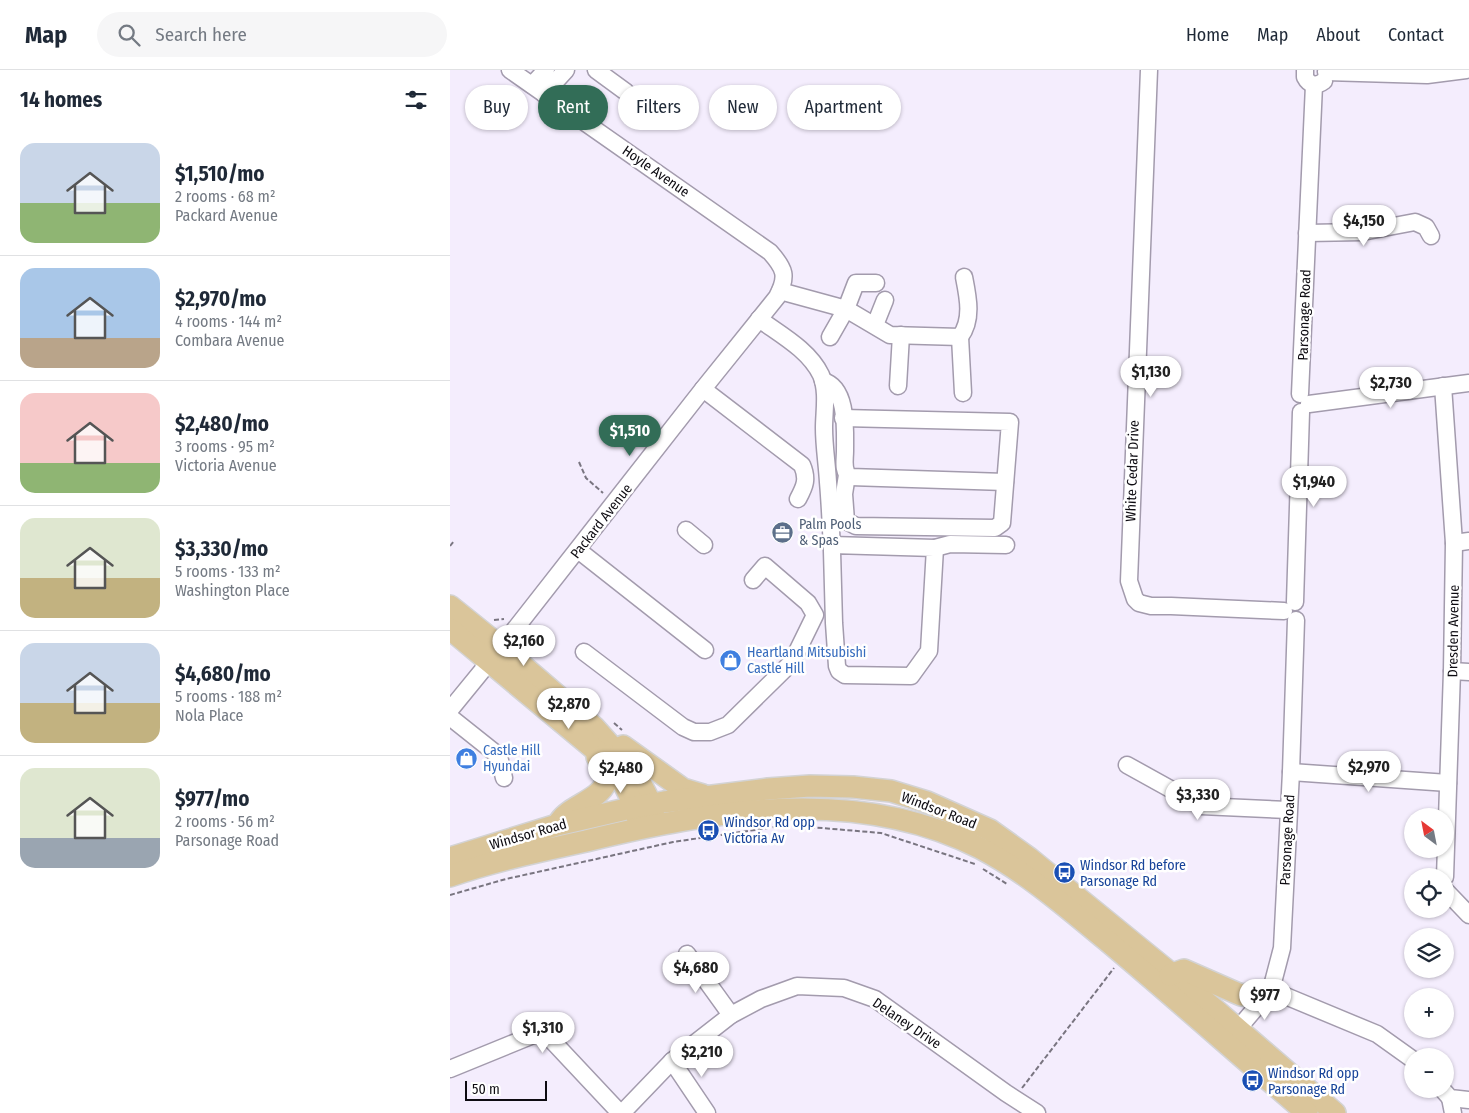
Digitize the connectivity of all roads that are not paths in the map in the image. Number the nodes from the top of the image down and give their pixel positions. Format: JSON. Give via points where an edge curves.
{"nodes":[{"id":1,"x":510,"y":70,"type":"edge"},
{"id":2,"x":546,"y":70,"type":"edge"},
{"id":3,"x":566,"y":70,"type":"edge"},
{"id":4,"x":596,"y":70,"type":"edge"},
{"id":5,"x":1149,"y":70,"type":"edge"},
{"id":6,"x":1305,"y":70,"type":"edge"},
{"id":7,"x":1466,"y":70,"type":"edge"},
{"id":8,"x":1326,"y":71,"type":"edge"},
{"id":9,"x":540,"y":85,"type":"edge"},
{"id":10,"x":544,"y":85,"type":"edge"},
{"id":11,"x":1314,"y":85,"type":"junction"},
{"id":12,"x":618,"y":86,"type":"edge"},
{"id":13,"x":538,"y":89,"type":"edge"},
{"id":14,"x":596,"y":130,"type":"edge"},
{"id":15,"x":1307,"y":233,"type":"junction"},
{"id":16,"x":1431,"y":236,"type":"dead end"},
{"id":17,"x":876,"y":283,"type":"dead end"},
{"id":18,"x":783,"y":285,"type":"junction"},
{"id":19,"x":885,"y":300,"type":"dead end"},
{"id":20,"x":846,"y":310,"type":"junction"},
{"id":21,"x":759,"y":319,"type":"junction"},
{"id":22,"x":875,"y":325,"type":"junction"},
{"id":23,"x":901,"y":335,"type":"junction"},
{"id":24,"x":830,"y":337,"type":"dead end"},
{"id":25,"x":960,"y":337,"type":"junction"},
{"id":26,"x":823,"y":381,"type":"junction"},
{"id":27,"x":1469,"y":383,"type":"edge"},
{"id":28,"x":898,"y":386,"type":"dead end"},
{"id":29,"x":1443,"y":386,"type":"junction"},
{"id":30,"x":703,"y":389,"type":"junction"},
{"id":31,"x":963,"y":393,"type":"dead end"},
{"id":32,"x":1303,"y":403,"type":"junction"},
{"id":33,"x":843,"y":418,"type":"junction"},
{"id":34,"x":847,"y":475,"type":"junction"},
{"id":35,"x":1003,"y":482,"type":"junction"},
{"id":36,"x":798,"y":499,"type":"dead end"},
{"id":37,"x":686,"y":530,"type":"dead end"},
{"id":38,"x":1461,"y":542,"type":"edge"},
{"id":39,"x":704,"y":545,"type":"dead end"},
{"id":40,"x":832,"y":545,"type":"junction"},
{"id":41,"x":1006,"y":545,"type":"dead end"},
{"id":42,"x":935,"y":548,"type":"junction"},
{"id":43,"x":578,"y":550,"type":"junction"},
{"id":44,"x":752,"y":580,"type":"dead end"},
{"id":45,"x":450,"y":606,"type":"edge"},
{"id":46,"x":1291,"y":611,"type":"junction"},
{"id":47,"x":450,"y":628,"type":"edge"},
{"id":48,"x":706,"y":650,"type":"dead end"},
{"id":49,"x":584,"y":652,"type":"dead end"},
{"id":50,"x":496,"y":654,"type":"junction"},
{"id":51,"x":1452,"y":671,"type":"junction"},
{"id":52,"x":1469,"y":672,"type":"edge"},
{"id":53,"x":450,"y":710,"type":"edge"},
{"id":54,"x":450,"y":717,"type":"edge"},
{"id":55,"x":591,"y":736,"type":"junction"},
{"id":56,"x":1127,"y":765,"type":"dead end"},
{"id":57,"x":1291,"y":772,"type":"junction"},
{"id":58,"x":504,"y":778,"type":"dead end"},
{"id":59,"x":1448,"y":783,"type":"junction"},
{"id":60,"x":707,"y":796,"type":"junction"},
{"id":61,"x":643,"y":805,"type":"junction"},
{"id":62,"x":1288,"y":810,"type":"junction"},
{"id":63,"x":557,"y":825,"type":"junction"},
{"id":64,"x":648,"y":826,"type":"junction"},
{"id":65,"x":450,"y":858,"type":"edge"},
{"id":66,"x":1445,"y":868,"type":"edge"},
{"id":67,"x":450,"y":876,"type":"edge"},
{"id":68,"x":1454,"y":899,"type":"edge"},
{"id":69,"x":1469,"y":915,"type":"edge"},
{"id":70,"x":687,"y":954,"type":"dead end"},
{"id":71,"x":1170,"y":975,"type":"junction"},
{"id":72,"x":1270,"y":992,"type":"junction"},
{"id":73,"x":731,"y":1015,"type":"junction"},
{"id":74,"x":1232,"y":1035,"type":"junction"},
{"id":75,"x":1404,"y":1053,"type":"edge"},
{"id":76,"x":672,"y":1060,"type":"junction"},
{"id":77,"x":450,"y":1069,"type":"edge"},
{"id":78,"x":1449,"y":1100,"type":"edge"},
{"id":79,"x":1469,"y":1100,"type":"edge"},
{"id":80,"x":621,"y":1113,"type":"edge"},
{"id":81,"x":706,"y":1113,"type":"edge"},
{"id":82,"x":1037,"y":1113,"type":"edge"},
{"id":83,"x":1307,"y":1113,"type":"edge"},
{"id":84,"x":1335,"y":1113,"type":"edge"}],
"edges":[{"from":1,"to":13,"type":"street","name":"Hoyle Avenue"},
{"from":2,"to":9,"type":"street"},
{"from":3,"to":10,"type":"street"},
{"from":4,"to":12,"type":"street"},
{"from":5,"to":46,"type":"street","name":"White Cedar Drive","via":[[1128,581],[1135,599],[1151,606]]},
{"from":6,"to":11,"type":"street","via":[[1306,79]]},
{"from":7,"to":8,"type":"street","via":[[1427,75]]},
{"from":8,"to":11,"type":"street","via":[[1324,82]]},
{"from":11,"to":15,"type":"street","name":"Parsonage Road"},
{"from":14,"to":18,"type":"street","name":"Hoyle Avenue","via":[[770,252],[784,272]]},
{"from":15,"to":16,"type":"street","via":[[1362,232],[1415,222],[1426,227]]},
{"from":15,"to":32,"type":"street","name":"Parsonage Road"},
{"from":17,"to":20,"type":"street","via":[[856,283]]},
{"from":18,"to":20,"type":"street"},
{"from":18,"to":21,"type":"street","name":"Packard Avenue"},
{"from":19,"to":22,"type":"street"},
{"from":20,"to":22,"type":"street"},
{"from":20,"to":23,"type":"street","via":[[890,335]]},
{"from":20,"to":24,"type":"street"},
{"from":21,"to":26,"type":"street","via":[[812,360]]},
{"from":21,"to":30,"type":"street","name":"Packard Avenue"},
{"from":22,"to":25,"type":"street","via":[[890,333],[958,334],[964,329],[964,277],[968,301],[967,329]]},
{"from":23,"to":25,"type":"street"},
{"from":23,"to":28,"type":"street"},
{"from":25,"to":31,"type":"street"},
{"from":26,"to":33,"type":"street","via":[[831,384],[839,394]]},
{"from":26,"to":40,"type":"street"},
{"from":27,"to":29,"type":"street"},
{"from":29,"to":32,"type":"street"},
{"from":29,"to":38,"type":"street","name":"Dresden Avenue"},
{"from":30,"to":36,"type":"street","via":[[802,465],[807,476]]},
{"from":30,"to":43,"type":"street","name":"Packard Avenue"},
{"from":32,"to":46,"type":"street","name":"Parsonage Road"},
{"from":33,"to":34,"type":"street"},
{"from":33,"to":35,"type":"street","via":[[1010,422]]},
{"from":34,"to":35,"type":"street","via":[[855,478]]},
{"from":34,"to":35,"type":"street","via":[[844,494],[846,521],[856,526],[995,528],[1002,523]]},
{"from":37,"to":39,"type":"street"},
{"from":38,"to":51,"type":"street","name":"Dresden Avenue"},
{"from":40,"to":42,"type":"street"},
{"from":40,"to":42,"type":"street","via":[[837,666],[845,675],[910,676],[929,650]]},
{"from":41,"to":42,"type":"street","via":[[950,544]]},
{"from":43,"to":48,"type":"street"},
{"from":43,"to":50,"type":"street","name":"Packard Avenue"},
{"from":44,"to":49,"type":"street","via":[[765,566],[808,603],[815,615],[792,662],[728,725],[710,732],[694,732],[682,727]]},
{"from":45,"to":50,"type":"main road"},
{"from":46,"to":57,"type":"street","name":"Parsonage Road"},
{"from":47,"to":50,"type":"main road"},
{"from":50,"to":53,"type":"street","name":"Packard Avenue"},
{"from":50,"to":55,"type":"main road"},
{"from":51,"to":52,"type":"street"},
{"from":51,"to":59,"type":"street","name":"Dresden Avenue"},
{"from":54,"to":58,"type":"street","via":[[498,756]]},
{"from":55,"to":60,"type":"main road","via":[[637,756],[676,785]]},
{"from":55,"to":61,"type":"main road","via":[[636,774]]},
{"from":55,"to":63,"type":"main road","via":[[607,777],[606,783],[594,796],[565,813]]},
{"from":56,"to":62,"type":"street","via":[[1201,806]]},
{"from":57,"to":59,"type":"street"},
{"from":57,"to":62,"type":"street","name":"Parsonage Road"},
{"from":59,"to":66,"type":"street","name":"Dresden Avenue"},
{"from":60,"to":61,"type":"main road","name":"Windsor Road"},
{"from":60,"to":71,"type":"main road","name":"Windsor Road","via":[[818,786],[891,791],[927,802],[990,830],[1029,858]]},
{"from":61,"to":63,"type":"main road","name":"Windsor Road"},
{"from":61,"to":64,"type":"main road"},
{"from":62,"to":72,"type":"street","name":"Parsonage Road","via":[[1282,948]]},
{"from":63,"to":65,"type":"main road","name":"Windsor Road"},
{"from":64,"to":67,"type":"main road","name":"Windsor Road"},
{"from":64,"to":74,"type":"main road","name":"Windsor Road","via":[[716,815],[832,808],[903,819],[937,830],[979,848],[1039,885]]},
{"from":68,"to":69,"type":"street"},
{"from":70,"to":73,"type":"street"},
{"from":71,"to":72,"type":"main road","via":[[1184,970],[1241,995]]},
{"from":71,"to":74,"type":"main road","name":"Windsor Road"},
{"from":72,"to":74,"type":"street","name":"Parsonage Road"},
{"from":72,"to":75,"type":"street","via":[[1377,1034]]},
{"from":73,"to":76,"type":"street","name":"Delaney Drive"},
{"from":73,"to":82,"type":"street","name":"Delaney Drive","via":[[761,999],[797,986],[844,988],[875,999]]},
{"from":74,"to":83,"type":"main road","name":"Windsor Road"},
{"from":74,"to":84,"type":"main road","name":"Windsor Road"},
{"from":76,"to":80,"type":"street","name":"Delaney Drive"},
{"from":76,"to":81,"type":"street"},
{"from":77,"to":80,"type":"street","via":[[543,1031]]},
{"from":78,"to":79,"type":"street"}]}
